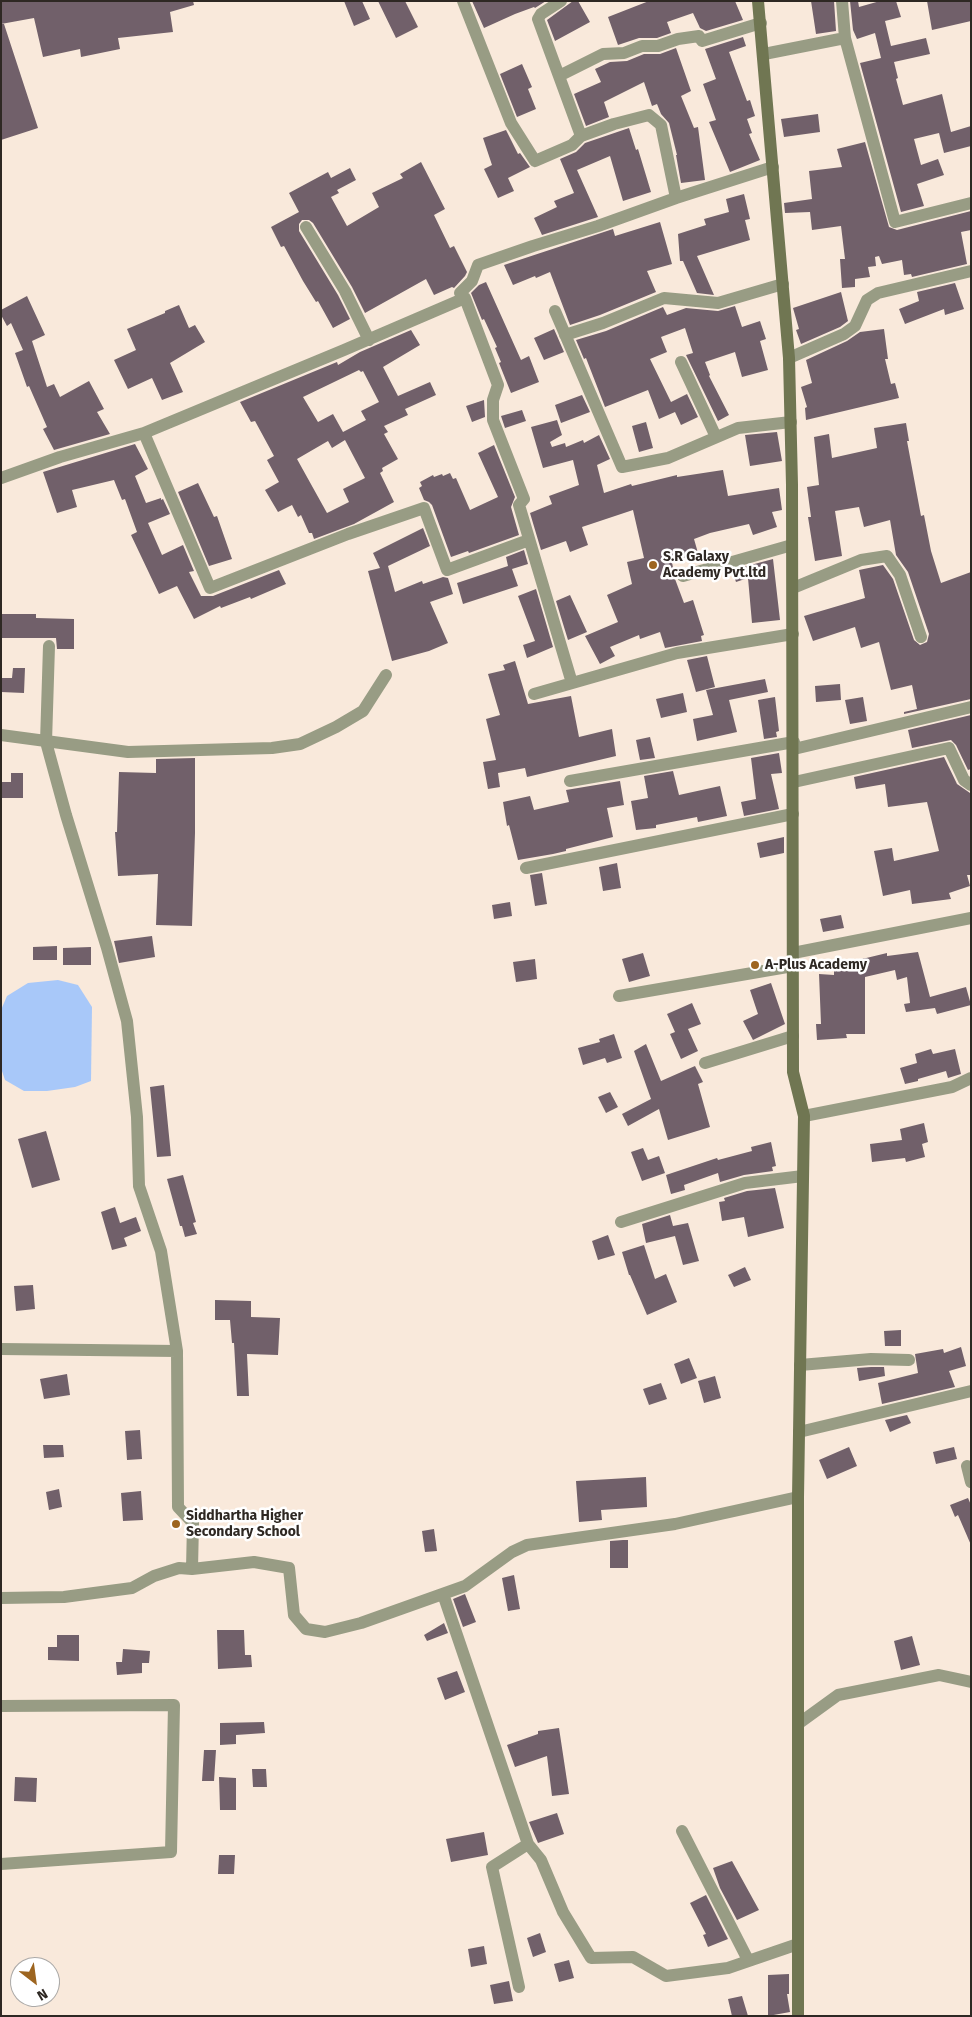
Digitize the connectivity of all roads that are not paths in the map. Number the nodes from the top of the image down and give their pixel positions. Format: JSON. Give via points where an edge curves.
{"nodes":[{"id":1,"x":463,"y":1,"type":"edge"},
{"id":2,"x":562,"y":1,"type":"edge"},
{"id":3,"x":758,"y":1,"type":"edge"},
{"id":4,"x":842,"y":1,"type":"edge"},
{"id":5,"x":761,"y":23,"type":"junction"},
{"id":6,"x":845,"y":38,"type":"junction"},
{"id":7,"x":764,"y":54,"type":"junction"},
{"id":8,"x":559,"y":76,"type":"junction"},
{"id":9,"x":581,"y":136,"type":"junction"},
{"id":10,"x":773,"y":167,"type":"junction"},
{"id":11,"x":676,"y":198,"type":"junction"},
{"id":12,"x":971,"y":203,"type":"edge"},
{"id":13,"x":306,"y":227,"type":"dead end"},
{"id":14,"x":971,"y":271,"type":"edge"},
{"id":15,"x":783,"y":284,"type":"junction"},
{"id":16,"x":465,"y":298,"type":"junction"},
{"id":17,"x":556,"y":311,"type":"dead end"},
{"id":18,"x":565,"y":335,"type":"junction"},
{"id":19,"x":369,"y":340,"type":"junction"},
{"id":20,"x":789,"y":358,"type":"junction"},
{"id":21,"x":681,"y":362,"type":"dead end"},
{"id":22,"x":791,"y":422,"type":"junction"},
{"id":23,"x":144,"y":433,"type":"junction"},
{"id":24,"x":716,"y":437,"type":"junction"},
{"id":25,"x":1,"y":478,"type":"edge"},
{"id":26,"x":529,"y":540,"type":"junction"},
{"id":27,"x":792,"y":545,"type":"junction"},
{"id":28,"x":683,"y":576,"type":"dead end"},
{"id":29,"x":792,"y":588,"type":"junction"},
{"id":30,"x":793,"y":634,"type":"junction"},
{"id":31,"x":921,"y":637,"type":"dead end"},
{"id":32,"x":49,"y":646,"type":"dead end"},
{"id":33,"x":386,"y":675,"type":"dead end"},
{"id":34,"x":572,"y":683,"type":"junction"},
{"id":35,"x":534,"y":694,"type":"dead end"},
{"id":36,"x":971,"y":707,"type":"edge"},
{"id":37,"x":1,"y":735,"type":"edge"},
{"id":38,"x":46,"y":742,"type":"junction"},
{"id":39,"x":794,"y":746,"type":"junction"},
{"id":40,"x":570,"y":780,"type":"dead end"},
{"id":41,"x":794,"y":782,"type":"junction"},
{"id":42,"x":971,"y":785,"type":"edge"},
{"id":43,"x":793,"y":814,"type":"junction"},
{"id":44,"x":526,"y":868,"type":"dead end"},
{"id":45,"x":971,"y":918,"type":"edge"},
{"id":46,"x":794,"y":953,"type":"junction"},
{"id":47,"x":794,"y":966,"type":"junction"},
{"id":48,"x":619,"y":996,"type":"dead end"},
{"id":49,"x":794,"y":1036,"type":"junction"},
{"id":50,"x":705,"y":1063,"type":"dead end"},
{"id":51,"x":971,"y":1078,"type":"edge"},
{"id":52,"x":804,"y":1116,"type":"junction"},
{"id":53,"x":803,"y":1176,"type":"junction"},
{"id":54,"x":621,"y":1222,"type":"dead end"},
{"id":55,"x":1,"y":1350,"type":"edge"},
{"id":56,"x":177,"y":1351,"type":"junction"},
{"id":57,"x":909,"y":1360,"type":"dead end"},
{"id":58,"x":800,"y":1365,"type":"junction"},
{"id":59,"x":971,"y":1391,"type":"edge"},
{"id":60,"x":799,"y":1432,"type":"junction"},
{"id":61,"x":967,"y":1466,"type":"dead end"},
{"id":62,"x":971,"y":1482,"type":"edge"},
{"id":63,"x":798,"y":1497,"type":"junction"},
{"id":64,"x":192,"y":1569,"type":"junction"},
{"id":65,"x":443,"y":1594,"type":"junction"},
{"id":66,"x":1,"y":1598,"type":"edge"},
{"id":67,"x":971,"y":1682,"type":"edge"},
{"id":68,"x":1,"y":1706,"type":"edge"},
{"id":69,"x":798,"y":1724,"type":"junction"},
{"id":70,"x":682,"y":1831,"type":"dead end"},
{"id":71,"x":528,"y":1844,"type":"junction"},
{"id":72,"x":1,"y":1864,"type":"edge"},
{"id":73,"x":798,"y":1944,"type":"junction"},
{"id":74,"x":748,"y":1960,"type":"junction"},
{"id":75,"x":519,"y":1987,"type":"dead end"},
{"id":76,"x":798,"y":2016,"type":"edge"}],
"edges":[{"from":1,"to":9,"type":"street","via":[[511,123],[535,161],[572,145]]},
{"from":2,"to":8,"type":"street","via":[[538,19]]},
{"from":3,"to":5,"type":"street"},
{"from":4,"to":6,"type":"street"},
{"from":5,"to":7,"type":"street"},
{"from":5,"to":8,"type":"street","via":[[702,41],[698,36],[603,54]]},
{"from":6,"to":7,"type":"street"},
{"from":6,"to":12,"type":"street","via":[[895,222]]},
{"from":7,"to":10,"type":"street"},
{"from":8,"to":9,"type":"street"},
{"from":9,"to":11,"type":"street","via":[[649,115],[661,125]]},
{"from":10,"to":11,"type":"street"},
{"from":10,"to":15,"type":"street"},
{"from":11,"to":16,"type":"street","via":[[478,265],[472,281],[460,293]]},
{"from":13,"to":19,"type":"street","via":[[345,291]]},
{"from":14,"to":20,"type":"street","via":[[878,293],[867,300],[855,326]]},
{"from":15,"to":18,"type":"street","via":[[718,303],[664,298]]},
{"from":15,"to":20,"type":"street"},
{"from":16,"to":19,"type":"street"},
{"from":16,"to":26,"type":"street","via":[[498,385],[493,400],[493,420],[524,499],[519,505]]},
{"from":17,"to":18,"type":"street"},
{"from":18,"to":24,"type":"street","via":[[622,466],[668,458]]},
{"from":19,"to":23,"type":"street"},
{"from":20,"to":22,"type":"street"},
{"from":21,"to":24,"type":"street"},
{"from":22,"to":24,"type":"street","via":[[738,428]]},
{"from":22,"to":27,"type":"street"},
{"from":23,"to":25,"type":"street"},
{"from":23,"to":26,"type":"street","via":[[210,588],[424,508],[447,570]]},
{"from":26,"to":34,"type":"street"},
{"from":27,"to":28,"type":"street"},
{"from":27,"to":29,"type":"street"},
{"from":29,"to":30,"type":"street"},
{"from":29,"to":31,"type":"street","via":[[861,560],[887,556],[900,575]]},
{"from":30,"to":34,"type":"street","via":[[677,653]]},
{"from":30,"to":39,"type":"street"},
{"from":32,"to":38,"type":"street"},
{"from":33,"to":38,"type":"street","via":[[363,711],[300,744],[272,748],[128,752]]},
{"from":34,"to":35,"type":"street"},
{"from":36,"to":39,"type":"street"},
{"from":37,"to":38,"type":"street"},
{"from":38,"to":56,"type":"street","via":[[127,1021],[137,1117],[139,1186],[161,1251]]},
{"from":39,"to":40,"type":"street"},
{"from":39,"to":41,"type":"street"},
{"from":41,"to":42,"type":"street","via":[[950,748],[964,780]]},
{"from":41,"to":43,"type":"street"},
{"from":43,"to":44,"type":"street"},
{"from":43,"to":46,"type":"street"},
{"from":45,"to":46,"type":"street"},
{"from":46,"to":47,"type":"street"},
{"from":47,"to":48,"type":"street"},
{"from":47,"to":49,"type":"street"},
{"from":49,"to":50,"type":"street"},
{"from":49,"to":52,"type":"street","via":[[793,1072]]},
{"from":51,"to":52,"type":"street","via":[[952,1087]]},
{"from":52,"to":53,"type":"street"},
{"from":53,"to":54,"type":"street","via":[[745,1183]]},
{"from":53,"to":58,"type":"street"},
{"from":55,"to":56,"type":"street"},
{"from":56,"to":64,"type":"street","via":[[178,1507],[193,1523]]},
{"from":57,"to":58,"type":"street","via":[[871,1359]]},
{"from":58,"to":60,"type":"street"},
{"from":59,"to":60,"type":"street"},
{"from":60,"to":63,"type":"street"},
{"from":61,"to":62,"type":"street"},
{"from":63,"to":65,"type":"street","via":[[675,1524],[527,1545],[465,1586]]},
{"from":63,"to":69,"type":"street"},
{"from":64,"to":65,"type":"street","via":[[254,1562],[288,1568],[294,1615],[306,1629],[324,1632],[361,1623]]},
{"from":64,"to":66,"type":"street","via":[[179,1568],[132,1588],[64,1597]]},
{"from":65,"to":71,"type":"street"},
{"from":67,"to":69,"type":"street","via":[[939,1675],[838,1695]]},
{"from":68,"to":72,"type":"street","via":[[174,1706],[171,1852]]},
{"from":69,"to":73,"type":"street"},
{"from":70,"to":74,"type":"street"},
{"from":71,"to":74,"type":"street","via":[[541,1860],[563,1912],[591,1958],[632,1957],[666,1976],[728,1968]]},
{"from":71,"to":75,"type":"street","via":[[492,1868]]},
{"from":73,"to":74,"type":"street"},
{"from":73,"to":76,"type":"street"}]}
